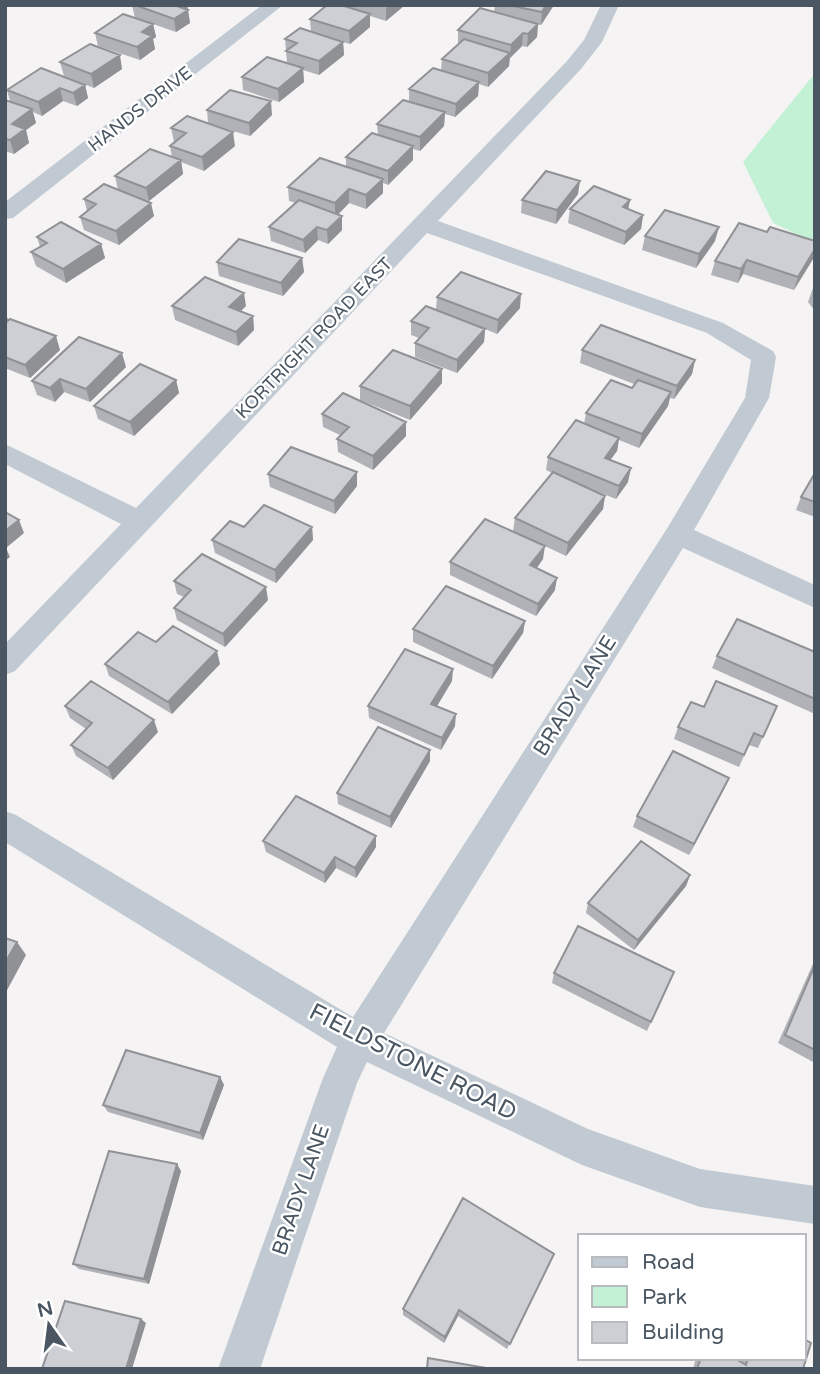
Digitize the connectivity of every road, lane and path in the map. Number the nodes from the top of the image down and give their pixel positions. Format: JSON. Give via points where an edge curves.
{"nodes":[{"id":1,"x":274,"y":5,"type":"edge"},
{"id":2,"x":610,"y":5,"type":"edge"},
{"id":3,"x":5,"y":213,"type":"edge"},
{"id":4,"x":424,"y":224,"type":"junction"},
{"id":5,"x":5,"y":453,"type":"edge"},
{"id":6,"x":139,"y":521,"type":"junction"},
{"id":7,"x":678,"y":534,"type":"junction"},
{"id":8,"x":815,"y":597,"type":"edge"},
{"id":9,"x":5,"y":663,"type":"edge"},
{"id":10,"x":5,"y":825,"type":"edge"},
{"id":11,"x":359,"y":1040,"type":"junction"},
{"id":12,"x":815,"y":1205,"type":"edge"},
{"id":13,"x":239,"y":1369,"type":"edge"}],
"edges":[{"from":1,"to":3,"type":"street","name":"HANDS DRIVE"},
{"from":2,"to":4,"type":"street","name":"KORTRIGHT ROAD EAST","via":[[593,42],[575,65]]},
{"from":4,"to":6,"type":"street","name":"KORTRIGHT ROAD EAST"},
{"from":4,"to":7,"type":"street","name":"BRADY LANE","via":[[715,328],[764,357],[757,398]]},
{"from":5,"to":6,"type":"street"},
{"from":6,"to":9,"type":"street","name":"KORTRIGHT ROAD EAST"},
{"from":7,"to":8,"type":"street"},
{"from":7,"to":11,"type":"street","name":"BRADY LANE"},
{"from":10,"to":11,"type":"street","name":"FIELDSTONE ROAD"},
{"from":11,"to":12,"type":"street","name":"FIELDSTONE ROAD","via":[[582,1146],[700,1188]]},
{"from":11,"to":13,"type":"street","name":"BRADY LANE","via":[[341,1078]]}]}
